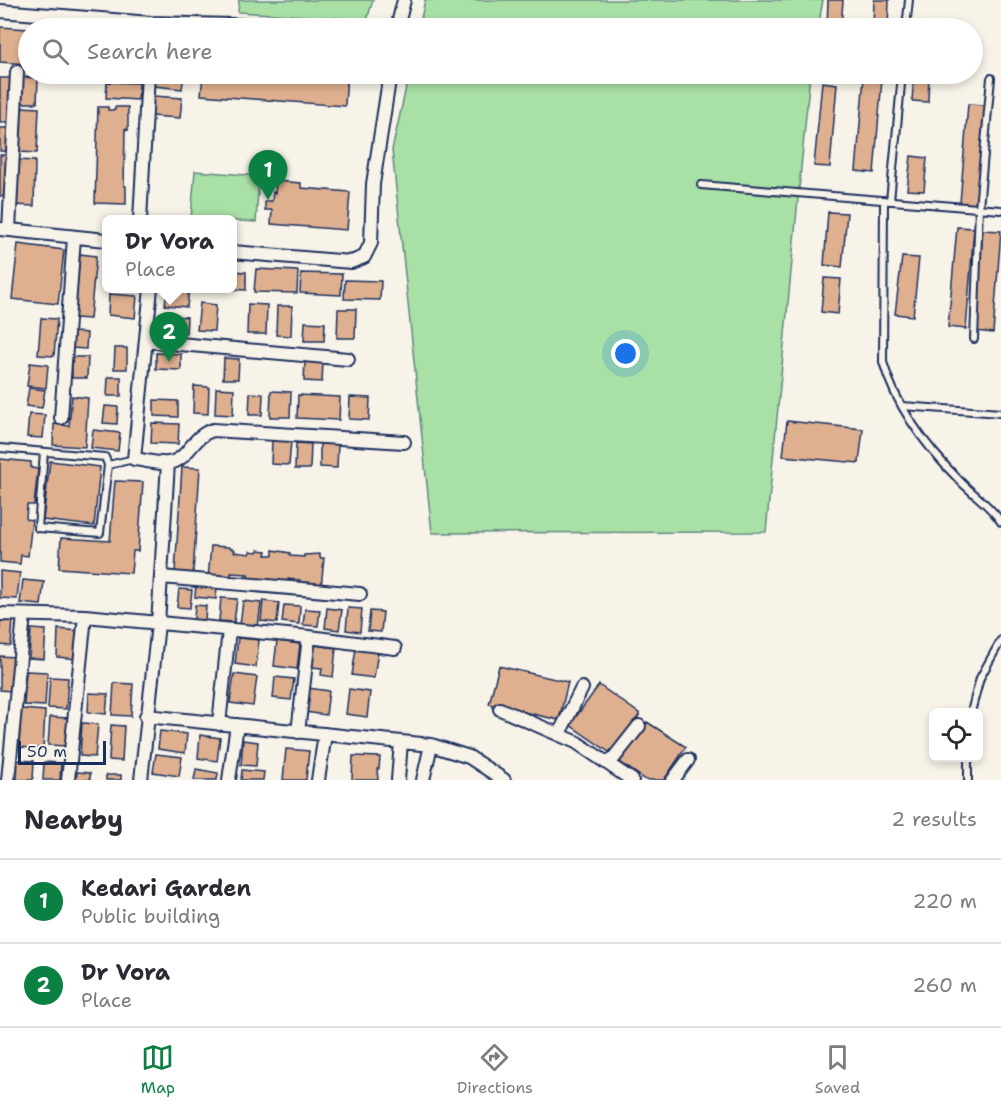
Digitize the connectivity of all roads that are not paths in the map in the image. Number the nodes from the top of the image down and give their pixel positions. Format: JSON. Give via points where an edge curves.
{"nodes":[{"id":1,"x":404,"y":0,"type":"edge"},
{"id":2,"x":909,"y":0,"type":"edge"},
{"id":3,"x":0,"y":11,"type":"edge"},
{"id":4,"x":70,"y":18,"type":"edge"},
{"id":5,"x":400,"y":18,"type":"edge"},
{"id":6,"x":907,"y":18,"type":"edge"},
{"id":7,"x":17,"y":72,"type":"dead end"},
{"id":8,"x":991,"y":78,"type":"dead end"},
{"id":9,"x":147,"y":84,"type":"edge"},
{"id":10,"x":388,"y":84,"type":"edge"},
{"id":11,"x":901,"y":84,"type":"edge"},
{"id":12,"x":701,"y":185,"type":"dead end"},
{"id":13,"x":887,"y":200,"type":"junction"},
{"id":14,"x":979,"y":208,"type":"junction"},
{"id":15,"x":1001,"y":210,"type":"edge"},
{"id":16,"x":140,"y":215,"type":"edge"},
{"id":17,"x":4,"y":230,"type":"edge"},
{"id":18,"x":74,"y":237,"type":"junction"},
{"id":19,"x":102,"y":240,"type":"edge"},
{"id":20,"x":237,"y":252,"type":"edge"},
{"id":21,"x":150,"y":293,"type":"edge"},
{"id":22,"x":974,"y":339,"type":"dead end"},
{"id":23,"x":146,"y":341,"type":"junction"},
{"id":24,"x":348,"y":359,"type":"dead end"},
{"id":25,"x":902,"y":406,"type":"junction"},
{"id":26,"x":1001,"y":412,"type":"edge"},
{"id":27,"x":61,"y":418,"type":"dead end"},
{"id":28,"x":404,"y":442,"type":"dead end"},
{"id":29,"x":0,"y":448,"type":"edge"},
{"id":30,"x":44,"y":452,"type":"junction"},
{"id":31,"x":134,"y":459,"type":"junction"},
{"id":32,"x":168,"y":463,"type":"junction"},
{"id":33,"x":108,"y":465,"type":"junction"},
{"id":34,"x":1001,"y":522,"type":"edge"},
{"id":35,"x":160,"y":577,"type":"junction"},
{"id":36,"x":360,"y":594,"type":"dead end"},
{"id":37,"x":0,"y":614,"type":"edge"},
{"id":38,"x":24,"y":615,"type":"junction"},
{"id":39,"x":85,"y":616,"type":"junction"},
{"id":40,"x":158,"y":624,"type":"junction"},
{"id":41,"x":229,"y":630,"type":"junction"},
{"id":42,"x":309,"y":638,"type":"junction"},
{"id":43,"x":1001,"y":640,"type":"edge"},
{"id":44,"x":394,"y":648,"type":"dead end"},
{"id":45,"x":999,"y":651,"type":"edge"},
{"id":46,"x":582,"y":688,"type":"dead end"},
{"id":47,"x":972,"y":708,"type":"edge"},
{"id":48,"x":500,"y":709,"type":"dead end"},
{"id":49,"x":146,"y":716,"type":"junction"},
{"id":50,"x":219,"y":724,"type":"junction"},
{"id":51,"x":237,"y":725,"type":"junction"},
{"id":52,"x":639,"y":726,"type":"dead end"},
{"id":53,"x":6,"y":727,"type":"edge"},
{"id":54,"x":298,"y":732,"type":"junction"},
{"id":55,"x":325,"y":734,"type":"junction"},
{"id":56,"x":559,"y":734,"type":"junction"},
{"id":57,"x":401,"y":742,"type":"junction"},
{"id":58,"x":430,"y":745,"type":"junction"},
{"id":59,"x":688,"y":760,"type":"dead end"},
{"id":60,"x":968,"y":762,"type":"edge"},
{"id":61,"x":609,"y":764,"type":"junction"},
{"id":62,"x":8,"y":780,"type":"edge"},
{"id":63,"x":68,"y":780,"type":"edge"},
{"id":64,"x":141,"y":780,"type":"edge"},
{"id":65,"x":229,"y":780,"type":"edge"},
{"id":66,"x":318,"y":780,"type":"edge"},
{"id":67,"x":398,"y":780,"type":"edge"},
{"id":68,"x":423,"y":780,"type":"edge"},
{"id":69,"x":504,"y":780,"type":"edge"},
{"id":70,"x":632,"y":780,"type":"edge"},
{"id":71,"x":673,"y":780,"type":"edge"},
{"id":72,"x":968,"y":780,"type":"edge"}],
"edges":[{"from":1,"to":5,"type":"street"},
{"from":2,"to":6,"type":"lane"},
{"from":3,"to":4,"type":"street"},
{"from":7,"to":17,"type":"street"},
{"from":8,"to":14,"type":"lane"},
{"from":9,"to":16,"type":"street"},
{"from":10,"to":20,"type":"street","via":[[372,184],[371,243],[364,257],[351,262]]},
{"from":11,"to":13,"type":"lane"},
{"from":12,"to":13,"type":"lane"},
{"from":13,"to":14,"type":"lane"},
{"from":13,"to":25,"type":"lane","via":[[883,362]]},
{"from":14,"to":15,"type":"lane"},
{"from":14,"to":22,"type":"lane"},
{"from":17,"to":18,"type":"street"},
{"from":18,"to":19,"type":"street"},
{"from":18,"to":27,"type":"street"},
{"from":21,"to":23,"type":"street"},
{"from":23,"to":24,"type":"street"},
{"from":23,"to":31,"type":"street"},
{"from":25,"to":26,"type":"lane"},
{"from":25,"to":34,"type":"lane","via":[[932,450]]},
{"from":28,"to":32,"type":"street","via":[[213,430],[203,433],[179,459]]},
{"from":29,"to":30,"type":"lane"},
{"from":30,"to":33,"type":"lane","via":[[105,457]]},
{"from":30,"to":33,"type":"lane","via":[[38,528],[100,533]]},
{"from":31,"to":32,"type":"street"},
{"from":31,"to":33,"type":"lane"},
{"from":32,"to":35,"type":"street"},
{"from":35,"to":36,"type":"street"},
{"from":35,"to":40,"type":"street"},
{"from":37,"to":38,"type":"street"},
{"from":38,"to":39,"type":"street"},
{"from":38,"to":53,"type":"street"},
{"from":39,"to":40,"type":"street"},
{"from":39,"to":63,"type":"street"},
{"from":40,"to":41,"type":"street"},
{"from":40,"to":49,"type":"street"},
{"from":41,"to":42,"type":"street"},
{"from":41,"to":50,"type":"street"},
{"from":42,"to":44,"type":"street"},
{"from":42,"to":54,"type":"street"},
{"from":43,"to":45,"type":"lane"},
{"from":45,"to":47,"type":"lane","via":[[980,678]]},
{"from":46,"to":56,"type":"street"},
{"from":48,"to":56,"type":"street"},
{"from":49,"to":50,"type":"street"},
{"from":49,"to":64,"type":"street"},
{"from":50,"to":51,"type":"street"},
{"from":51,"to":54,"type":"street"},
{"from":51,"to":65,"type":"street"},
{"from":52,"to":61,"type":"street"},
{"from":53,"to":62,"type":"street"},
{"from":54,"to":55,"type":"street"},
{"from":55,"to":57,"type":"street"},
{"from":55,"to":66,"type":"street"},
{"from":56,"to":61,"type":"street"},
{"from":57,"to":58,"type":"street"},
{"from":57,"to":67,"type":"street"},
{"from":58,"to":68,"type":"street"},
{"from":58,"to":69,"type":"street","via":[[469,757]]},
{"from":59,"to":71,"type":"street"},
{"from":60,"to":72,"type":"lane"},
{"from":61,"to":70,"type":"street"}]}
